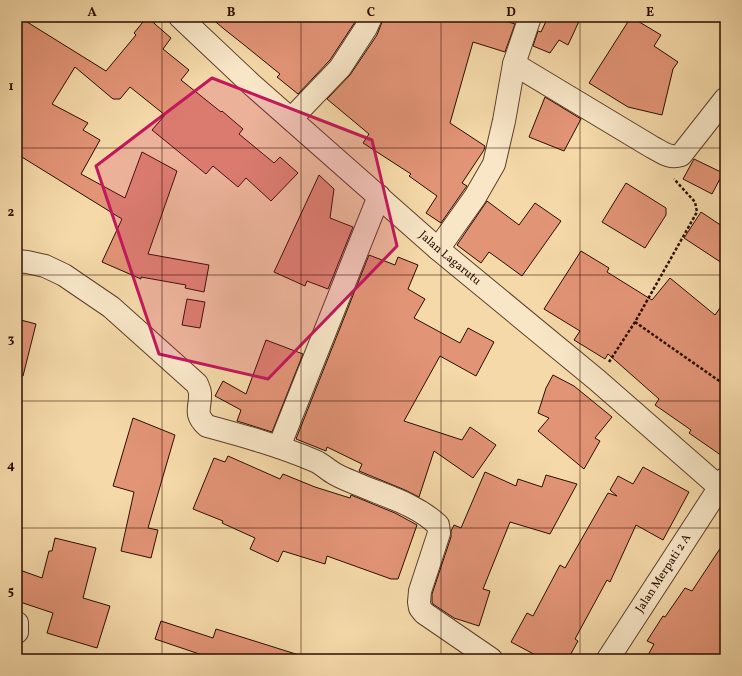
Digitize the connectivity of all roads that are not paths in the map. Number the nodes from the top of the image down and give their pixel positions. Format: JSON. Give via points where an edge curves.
{"nodes":[{"id":1,"x":180,"y":17,"type":"edge"},
{"id":2,"x":371,"y":17,"type":"edge"},
{"id":3,"x":530,"y":17,"type":"edge"},
{"id":4,"x":514,"y":64,"type":"junction"},
{"id":5,"x":725,"y":99,"type":"edge"},
{"id":6,"x":291,"y":119,"type":"junction"},
{"id":7,"x":379,"y":196,"type":"junction"},
{"id":8,"x":438,"y":249,"type":"junction"},
{"id":9,"x":17,"y":261,"type":"edge"},
{"id":10,"x":279,"y":447,"type":"junction"},
{"id":11,"x":723,"y":486,"type":"edge"},
{"id":12,"x":17,"y":623,"type":"edge"},
{"id":13,"x":17,"y":632,"type":"edge"},
{"id":14,"x":491,"y":659,"type":"edge"},
{"id":15,"x":608,"y":659,"type":"edge"}],
"edges":[{"from":1,"to":6,"type":"street","name":"Jalan Lagarutu"},
{"from":2,"to":6,"type":"street","via":[[340,68]]},
{"from":3,"to":4,"type":"street"},
{"from":4,"to":5,"type":"street","via":[[652,147],[674,157],[681,155]]},
{"from":4,"to":8,"type":"street","via":[[494,164],[475,197]]},
{"from":6,"to":7,"type":"street","name":"Jalan Lagarutu"},
{"from":7,"to":8,"type":"street","name":"Jalan Lagarutu"},
{"from":7,"to":10,"type":"street"},
{"from":8,"to":11,"type":"street","name":"Jalan Lagarutu"},
{"from":9,"to":10,"type":"street","via":[[46,266],[111,307],[197,384],[200,392],[199,414],[207,426]]},
{"from":10,"to":14,"type":"street","via":[[317,462],[356,484],[415,508],[438,525],[439,533],[420,591],[420,608]]},
{"from":11,"to":15,"type":"street","name":"Jalan Merpati 2 A"},
{"from":12,"to":13,"type":"street"}]}
